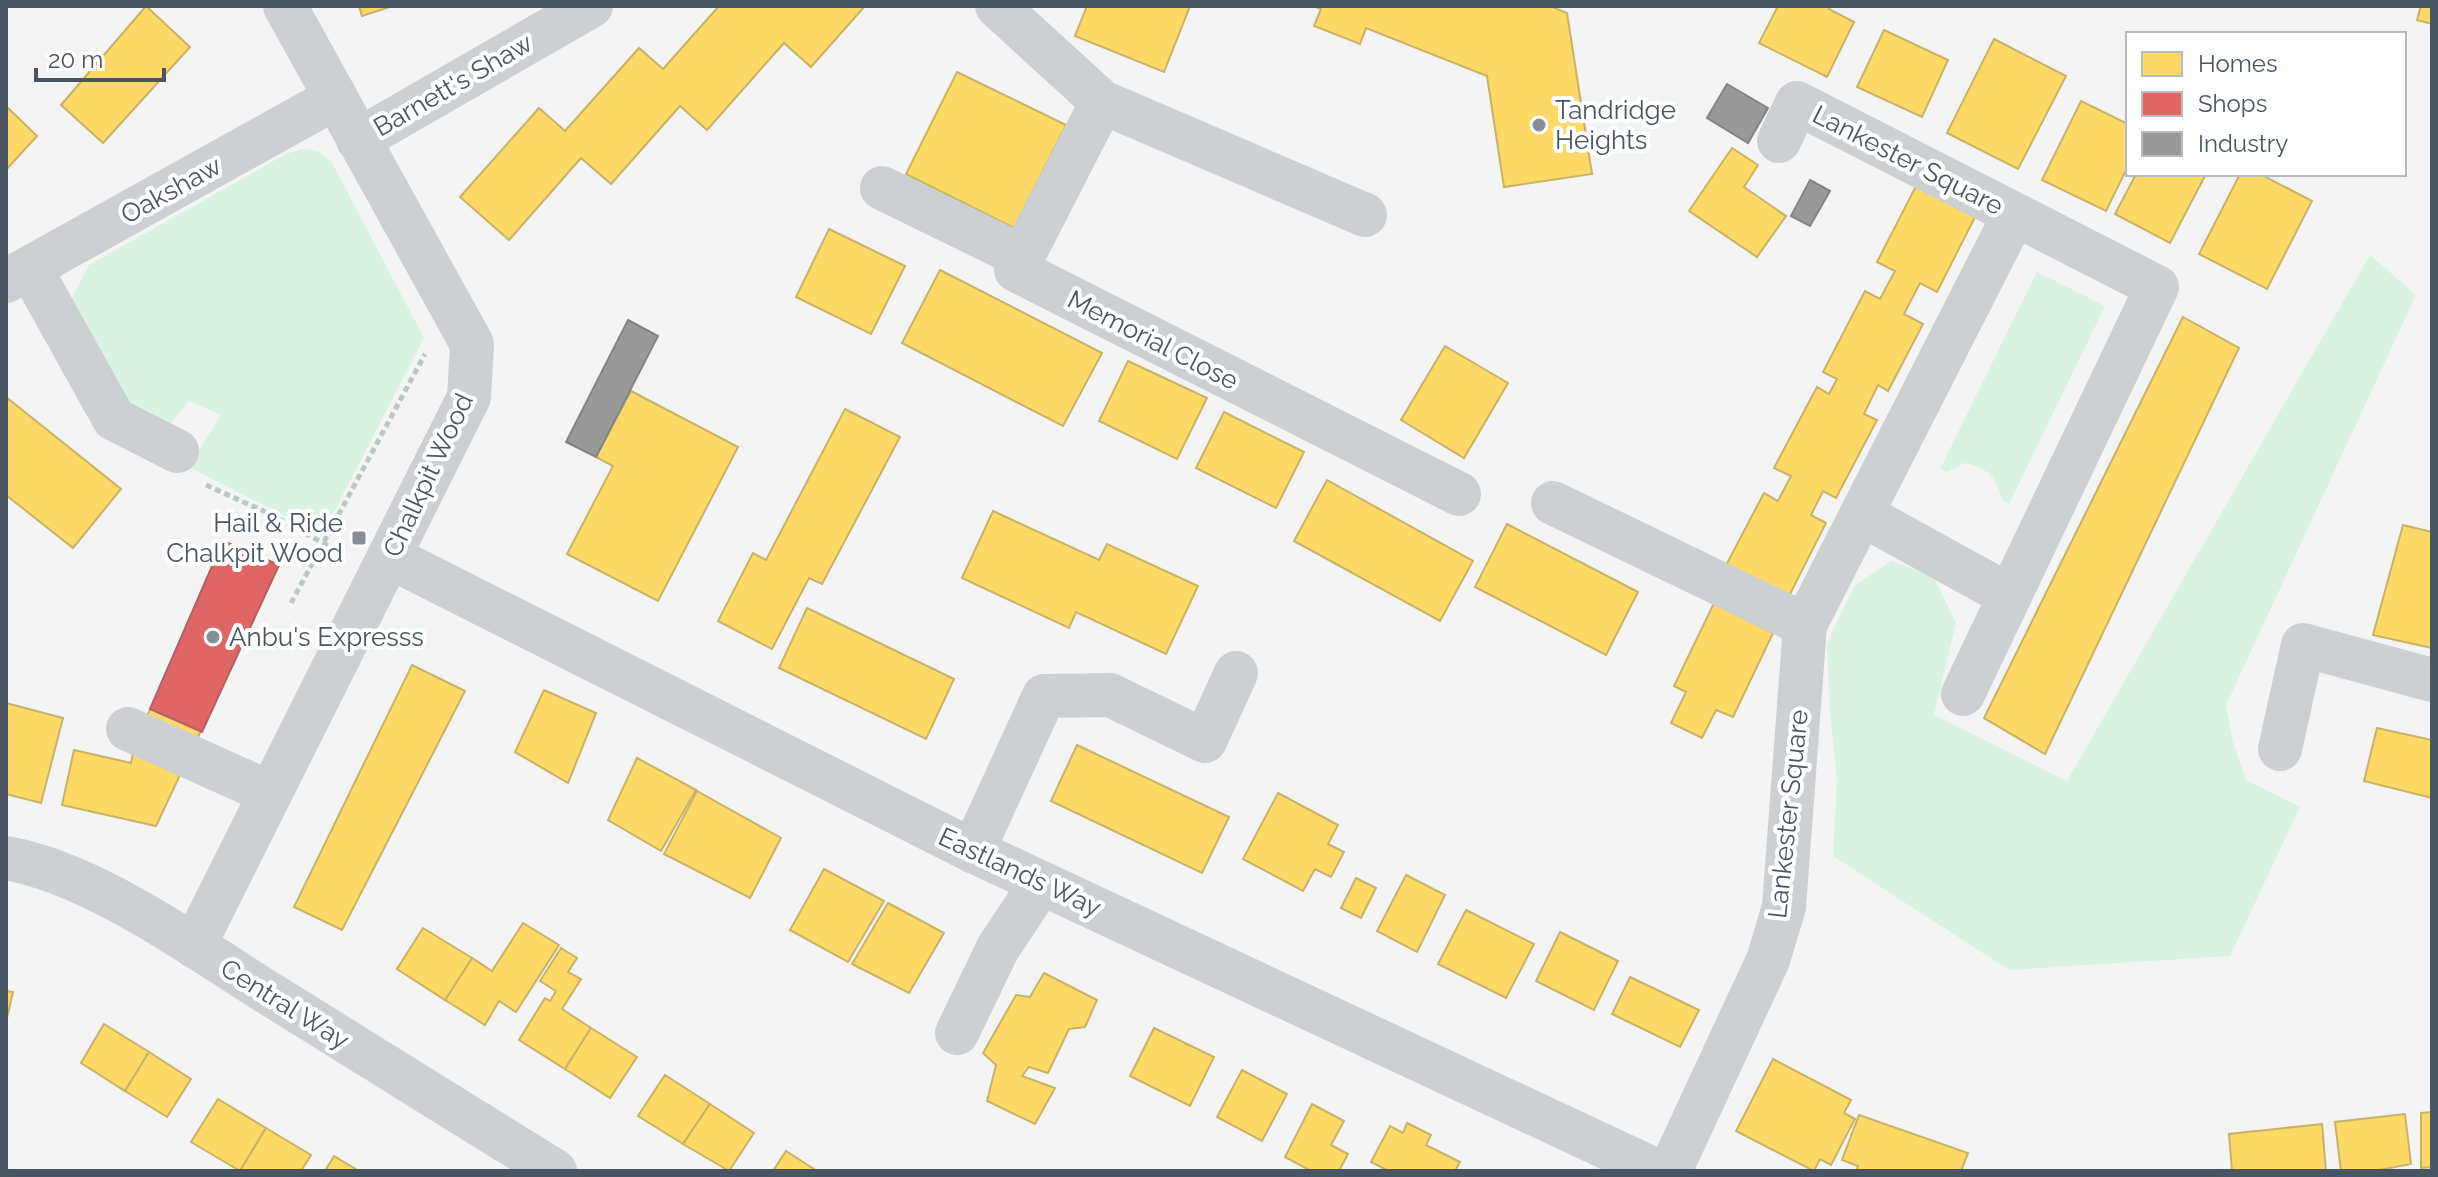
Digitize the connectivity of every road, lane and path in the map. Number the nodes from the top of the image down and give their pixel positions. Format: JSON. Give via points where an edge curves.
{"nodes":[{"id":1,"x":285,"y":6,"type":"edge"},
{"id":2,"x":591,"y":6,"type":"edge"},
{"id":3,"x":997,"y":6,"type":"edge"},
{"id":4,"x":335,"y":98,"type":"junction"},
{"id":5,"x":1102,"y":102,"type":"junction"},
{"id":6,"x":358,"y":140,"type":"junction"},
{"id":7,"x":1779,"y":141,"type":"dead end"},
{"id":8,"x":882,"y":188,"type":"dead end"},
{"id":9,"x":1365,"y":215,"type":"dead end"},
{"id":10,"x":2014,"y":215,"type":"junction"},
{"id":11,"x":1023,"y":257,"type":"junction"},
{"id":12,"x":18,"y":275,"type":"edge"},
{"id":13,"x":428,"y":349,"type":"dead end"},
{"id":14,"x":177,"y":451,"type":"dead end"},
{"id":15,"x":1459,"y":494,"type":"dead end"},
{"id":16,"x":1553,"y":503,"type":"dead end"},
{"id":17,"x":1863,"y":515,"type":"junction"},
{"id":18,"x":390,"y":557,"type":"junction"},
{"id":19,"x":2010,"y":596,"type":"junction"},
{"id":20,"x":291,"y":603,"type":"dead end"},
{"id":21,"x":1805,"y":625,"type":"junction"},
{"id":22,"x":1236,"y":673,"type":"dead end"},
{"id":23,"x":2432,"y":680,"type":"edge"},
{"id":24,"x":1963,"y":694,"type":"dead end"},
{"id":25,"x":128,"y":729,"type":"dead end"},
{"id":26,"x":2280,"y":749,"type":"dead end"},
{"id":27,"x":270,"y":793,"type":"junction"},
{"id":28,"x":973,"y":851,"type":"junction"},
{"id":29,"x":6,"y":858,"type":"edge"},
{"id":30,"x":1041,"y":883,"type":"junction"},
{"id":31,"x":194,"y":946,"type":"junction"},
{"id":32,"x":957,"y":1033,"type":"dead end"},
{"id":33,"x":555,"y":1171,"type":"edge"},
{"id":34,"x":1657,"y":1171,"type":"edge"},
{"id":35,"x":1670,"y":1171,"type":"edge"}],
"edges":[{"from":1,"to":4,"type":"street","name":"Chalkpit Wood"},
{"from":2,"to":6,"type":"street","name":"Barnett's Shaw"},
{"from":3,"to":5,"type":"street"},
{"from":4,"to":6,"type":"street","name":"Chalkpit Wood"},
{"from":4,"to":12,"type":"street","name":"Oakshaw"},
{"from":5,"to":9,"type":"street"},
{"from":5,"to":11,"type":"street"},
{"from":6,"to":18,"type":"street","name":"Chalkpit Wood","via":[[472,344],[469,397]]},
{"from":7,"to":10,"type":"street","name":"Lankester Square","via":[[1797,103]]},
{"from":8,"to":11,"type":"street"},
{"from":10,"to":17,"type":"street","name":"Lankester Square"},
{"from":10,"to":19,"type":"street","name":"Lankester Square","via":[[2157,287]]},
{"from":11,"to":15,"type":"street","name":"Memorial Close","via":[[1016,270]]},
{"from":12,"to":14,"type":"street","via":[[114,419]]},
{"from":13,"to":20,"type":"path"},
{"from":16,"to":21,"type":"street"},
{"from":17,"to":19,"type":"street"},
{"from":17,"to":21,"type":"street","name":"Lankester Square"},
{"from":18,"to":27,"type":"street","name":"Chalkpit Wood"},
{"from":18,"to":28,"type":"street","name":"Eastlands Way"},
{"from":19,"to":24,"type":"street","name":"Lankester Square"},
{"from":21,"to":35,"type":"street","name":"Lankester Square","via":[[1784,907],[1768,960]]},
{"from":22,"to":28,"type":"street","via":[[1205,741],[1110,695],[1044,696]]},
{"from":23,"to":26,"type":"street","via":[[2303,645]]},
{"from":25,"to":27,"type":"street"},
{"from":27,"to":31,"type":"street","name":"Chalkpit Wood"},
{"from":28,"to":30,"type":"street","name":"Eastlands Way"},
{"from":29,"to":31,"type":"street","name":"Central Way","via":[[35,863],[90,887]]},
{"from":30,"to":32,"type":"street","via":[[998,948]]},
{"from":30,"to":34,"type":"street","name":"Eastlands Way"},
{"from":31,"to":33,"type":"street","name":"Central Way"}]}
